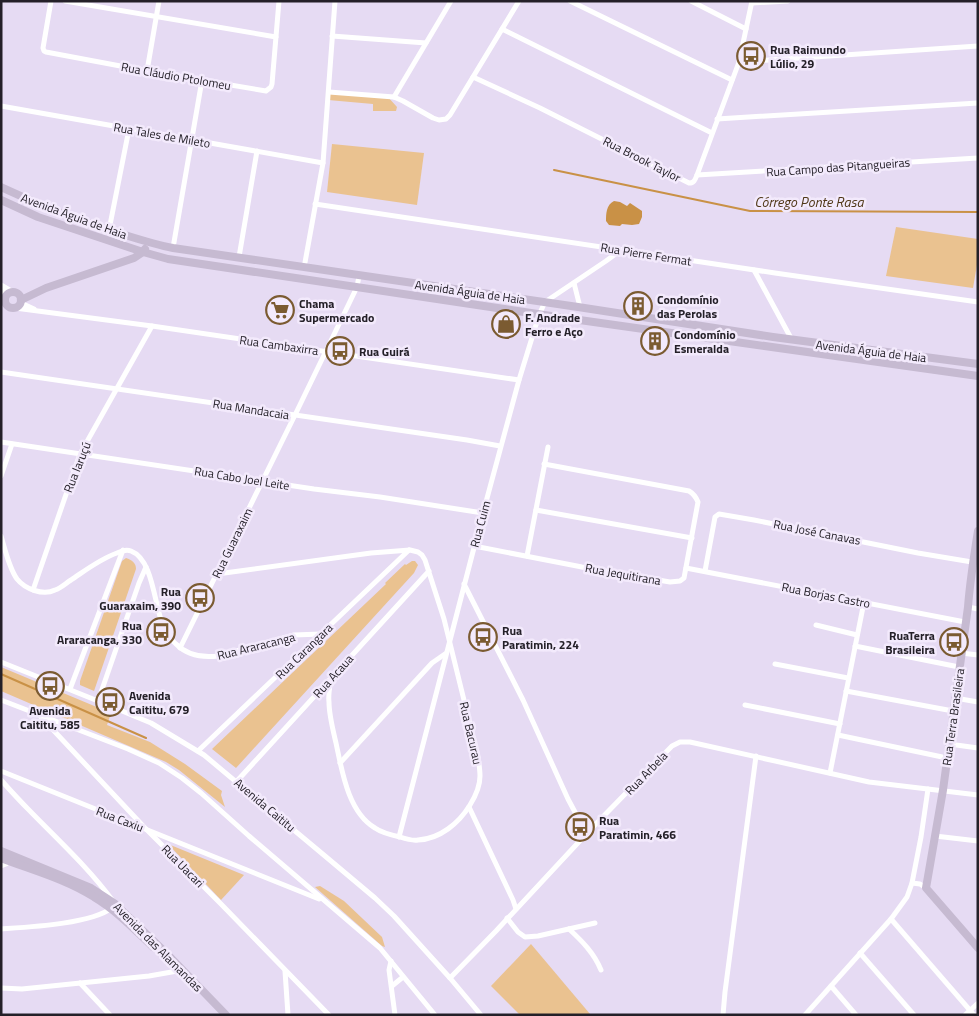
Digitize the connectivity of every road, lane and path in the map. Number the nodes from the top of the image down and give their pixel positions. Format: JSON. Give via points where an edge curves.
{"nodes":[{"id":1,"x":51,"y":1,"type":"edge"},
{"id":2,"x":65,"y":1,"type":"edge"},
{"id":3,"x":159,"y":1,"type":"edge"},
{"id":4,"x":279,"y":1,"type":"edge"},
{"id":5,"x":335,"y":1,"type":"edge"},
{"id":6,"x":451,"y":1,"type":"edge"},
{"id":7,"x":519,"y":1,"type":"edge"},
{"id":8,"x":570,"y":1,"type":"edge"},
{"id":9,"x":691,"y":1,"type":"edge"},
{"id":10,"x":788,"y":1,"type":"edge"},
{"id":11,"x":752,"y":2,"type":"edge"},
{"id":12,"x":157,"y":16,"type":"junction"},
{"id":13,"x":502,"y":29,"type":"junction"},
{"id":14,"x":746,"y":29,"type":"junction"},
{"id":15,"x":332,"y":36,"type":"junction"},
{"id":16,"x":276,"y":37,"type":"junction"},
{"id":17,"x":426,"y":42,"type":"junction"},
{"id":18,"x":978,"y":46,"type":"edge"},
{"id":19,"x":739,"y":62,"type":"junction"},
{"id":20,"x":147,"y":71,"type":"junction"},
{"id":21,"x":474,"y":77,"type":"junction"},
{"id":22,"x":202,"y":80,"type":"junction"},
{"id":23,"x":732,"y":80,"type":"junction"},
{"id":24,"x":329,"y":92,"type":"junction"},
{"id":25,"x":394,"y":97,"type":"junction"},
{"id":26,"x":978,"y":103,"type":"edge"},
{"id":27,"x":1,"y":106,"type":"edge"},
{"id":28,"x":718,"y":118,"type":"junction"},
{"id":29,"x":129,"y":129,"type":"junction"},
{"id":30,"x":712,"y":132,"type":"junction"},
{"id":31,"x":192,"y":140,"type":"junction"},
{"id":32,"x":257,"y":151,"type":"junction"},
{"id":33,"x":978,"y":158,"type":"edge"},
{"id":34,"x":323,"y":163,"type":"junction"},
{"id":35,"x":697,"y":176,"type":"junction"},
{"id":36,"x":1,"y":188,"type":"edge"},
{"id":37,"x":1,"y":200,"type":"edge"},
{"id":38,"x":315,"y":204,"type":"junction"},
{"id":39,"x":109,"y":230,"type":"junction"},
{"id":40,"x":147,"y":242,"type":"junction"},
{"id":41,"x":173,"y":248,"type":"junction"},
{"id":42,"x":621,"y":250,"type":"junction"},
{"id":43,"x":143,"y":252,"type":"junction"},
{"id":44,"x":238,"y":257,"type":"junction"},
{"id":45,"x":304,"y":268,"type":"junction"},
{"id":46,"x":754,"y":270,"type":"junction"},
{"id":47,"x":359,"y":276,"type":"junction"},
{"id":48,"x":574,"y":283,"type":"junction"},
{"id":49,"x":1,"y":287,"type":"edge"},
{"id":50,"x":357,"y":287,"type":"junction"},
{"id":51,"x":11,"y":300,"type":"edge"},
{"id":52,"x":544,"y":302,"type":"junction"},
{"id":53,"x":978,"y":302,"type":"edge"},
{"id":54,"x":580,"y":307,"type":"junction"},
{"id":55,"x":539,"y":315,"type":"junction"},
{"id":56,"x":152,"y":326,"type":"junction"},
{"id":57,"x":768,"y":337,"type":"junction"},
{"id":58,"x":792,"y":340,"type":"junction"},
{"id":59,"x":761,"y":346,"type":"junction"},
{"id":60,"x":326,"y":352,"type":"junction"},
{"id":61,"x":978,"y":364,"type":"edge"},
{"id":62,"x":1,"y":372,"type":"edge"},
{"id":63,"x":978,"y":376,"type":"edge"},
{"id":64,"x":519,"y":380,"type":"junction"},
{"id":65,"x":116,"y":389,"type":"junction"},
{"id":66,"x":295,"y":415,"type":"junction"},
{"id":67,"x":1,"y":442,"type":"edge"},
{"id":68,"x":12,"y":444,"type":"junction"},
{"id":69,"x":500,"y":446,"type":"junction"},
{"id":70,"x":548,"y":447,"type":"dead end"},
{"id":71,"x":80,"y":454,"type":"junction"},
{"id":72,"x":544,"y":464,"type":"junction"},
{"id":73,"x":1,"y":476,"type":"edge"},
{"id":74,"x":262,"y":481,"type":"junction"},
{"id":75,"x":536,"y":510,"type":"junction"},
{"id":76,"x":483,"y":513,"type":"junction"},
{"id":77,"x":978,"y":531,"type":"edge"},
{"id":78,"x":1,"y":536,"type":"edge"},
{"id":79,"x":692,"y":538,"type":"junction"},
{"id":80,"x":474,"y":546,"type":"junction"},
{"id":81,"x":123,"y":550,"type":"junction"},
{"id":82,"x":410,"y":550,"type":"junction"},
{"id":83,"x":527,"y":556,"type":"junction"},
{"id":84,"x":976,"y":562,"type":"edge"},
{"id":85,"x":147,"y":566,"type":"junction"},
{"id":86,"x":686,"y":568,"type":"junction"},
{"id":87,"x":429,"y":571,"type":"junction"},
{"id":88,"x":705,"y":571,"type":"junction"},
{"id":89,"x":216,"y":574,"type":"junction"},
{"id":90,"x":464,"y":584,"type":"junction"},
{"id":91,"x":33,"y":590,"type":"junction"},
{"id":92,"x":864,"y":602,"type":"junction"},
{"id":93,"x":968,"y":607,"type":"junction"},
{"id":94,"x":978,"y":609,"type":"edge"},
{"id":95,"x":966,"y":622,"type":"junction"},
{"id":96,"x":816,"y":625,"type":"dead end"},
{"id":97,"x":321,"y":634,"type":"junction"},
{"id":98,"x":857,"y":635,"type":"junction"},
{"id":99,"x":449,"y":641,"type":"junction"},
{"id":100,"x":855,"y":646,"type":"junction"},
{"id":101,"x":180,"y":648,"type":"junction"},
{"id":102,"x":961,"y":653,"type":"junction"},
{"id":103,"x":446,"y":654,"type":"junction"},
{"id":104,"x":978,"y":655,"type":"edge"},
{"id":105,"x":1,"y":662,"type":"edge"},
{"id":106,"x":775,"y":664,"type":"dead end"},
{"id":107,"x":959,"y":667,"type":"junction"},
{"id":108,"x":848,"y":678,"type":"junction"},
{"id":109,"x":331,"y":679,"type":"junction"},
{"id":110,"x":70,"y":689,"type":"junction"},
{"id":111,"x":846,"y":691,"type":"junction"},
{"id":112,"x":955,"y":698,"type":"junction"},
{"id":113,"x":1,"y":700,"type":"edge"},
{"id":114,"x":98,"y":701,"type":"junction"},
{"id":115,"x":978,"y":702,"type":"edge"},
{"id":116,"x":744,"y":705,"type":"dead end"},
{"id":117,"x":953,"y":711,"type":"junction"},
{"id":118,"x":38,"y":715,"type":"junction"},
{"id":119,"x":840,"y":724,"type":"junction"},
{"id":120,"x":838,"y":735,"type":"junction"},
{"id":121,"x":949,"y":744,"type":"junction"},
{"id":122,"x":978,"y":748,"type":"edge"},
{"id":123,"x":198,"y":751,"type":"junction"},
{"id":124,"x":756,"y":756,"type":"junction"},
{"id":125,"x":947,"y":758,"type":"junction"},
{"id":126,"x":340,"y":762,"type":"junction"},
{"id":127,"x":1,"y":771,"type":"edge"},
{"id":128,"x":830,"y":773,"type":"junction"},
{"id":129,"x":1,"y":780,"type":"edge"},
{"id":130,"x":237,"y":782,"type":"junction"},
{"id":131,"x":928,"y":789,"type":"junction"},
{"id":132,"x":943,"y":790,"type":"junction"},
{"id":133,"x":978,"y":795,"type":"edge"},
{"id":134,"x":469,"y":807,"type":"junction"},
{"id":135,"x":146,"y":828,"type":"junction"},
{"id":136,"x":589,"y":831,"type":"junction"},
{"id":137,"x":935,"y":836,"type":"junction"},
{"id":138,"x":399,"y":837,"type":"junction"},
{"id":139,"x":978,"y":841,"type":"edge"},
{"id":140,"x":1,"y":851,"type":"edge"},
{"id":141,"x":1,"y":858,"type":"edge"},
{"id":142,"x":11,"y":859,"type":"junction"},
{"id":143,"x":1,"y":866,"type":"edge"},
{"id":144,"x":304,"y":883,"type":"junction"},
{"id":145,"x":912,"y":883,"type":"junction"},
{"id":146,"x":926,"y":888,"type":"junction"},
{"id":147,"x":295,"y":889,"type":"junction"},
{"id":148,"x":325,"y":901,"type":"junction"},
{"id":149,"x":113,"y":906,"type":"junction"},
{"id":150,"x":516,"y":909,"type":"junction"},
{"id":151,"x":508,"y":918,"type":"junction"},
{"id":152,"x":891,"y":919,"type":"junction"},
{"id":153,"x":595,"y":923,"type":"dead end"},
{"id":154,"x":1,"y":929,"type":"edge"},
{"id":155,"x":569,"y":929,"type":"junction"},
{"id":156,"x":978,"y":948,"type":"edge"},
{"id":157,"x":860,"y":954,"type":"junction"},
{"id":158,"x":391,"y":961,"type":"junction"},
{"id":159,"x":180,"y":970,"type":"junction"},
{"id":160,"x":601,"y":970,"type":"dead end"},
{"id":161,"x":285,"y":971,"type":"junction"},
{"id":162,"x":403,"y":977,"type":"junction"},
{"id":163,"x":450,"y":978,"type":"junction"},
{"id":164,"x":80,"y":983,"type":"junction"},
{"id":165,"x":392,"y":986,"type":"junction"},
{"id":166,"x":831,"y":986,"type":"junction"},
{"id":167,"x":1,"y":988,"type":"edge"},
{"id":168,"x":978,"y":1003,"type":"edge"},
{"id":169,"x":970,"y":1013,"type":"edge"},
{"id":170,"x":110,"y":1015,"type":"edge"},
{"id":171,"x":219,"y":1015,"type":"edge"},
{"id":172,"x":226,"y":1015,"type":"edge"},
{"id":173,"x":288,"y":1015,"type":"edge"},
{"id":174,"x":329,"y":1015,"type":"edge"},
{"id":175,"x":395,"y":1015,"type":"edge"},
{"id":176,"x":435,"y":1015,"type":"edge"},
{"id":177,"x":480,"y":1015,"type":"edge"},
{"id":178,"x":723,"y":1015,"type":"edge"},
{"id":179,"x":805,"y":1015,"type":"edge"},
{"id":180,"x":856,"y":1015,"type":"edge"},
{"id":181,"x":914,"y":1015,"type":"edge"}],
"edges":[{"from":1,"to":20,"type":"street","name":"Rua Cláudio Ptolomeu","via":[[44,51]]},
{"from":2,"to":12,"type":"street"},
{"from":3,"to":12,"type":"street"},
{"from":4,"to":16,"type":"street","name":"Rua Cláudio Ptolomeu"},
{"from":5,"to":15,"type":"street"},
{"from":6,"to":17,"type":"street"},
{"from":7,"to":13,"type":"street"},
{"from":8,"to":23,"type":"street"},
{"from":9,"to":14,"type":"street"},
{"from":10,"to":11,"type":"street"},
{"from":11,"to":14,"type":"street","name":"Rua Brook Taylor"},
{"from":12,"to":16,"type":"street"},
{"from":12,"to":20,"type":"street"},
{"from":13,"to":21,"type":"street"},
{"from":13,"to":30,"type":"street"},
{"from":14,"to":19,"type":"street","name":"Rua Brook Taylor"},
{"from":15,"to":17,"type":"street"},
{"from":15,"to":24,"type":"street"},
{"from":16,"to":22,"type":"street","name":"Rua Cláudio Ptolomeu","via":[[269,90]]},
{"from":17,"to":25,"type":"street"},
{"from":18,"to":19,"type":"street"},
{"from":19,"to":23,"type":"street","name":"Rua Brook Taylor"},
{"from":20,"to":22,"type":"street","name":"Rua Cláudio Ptolomeu"},
{"from":21,"to":25,"type":"street","via":[[446,119],[433,118]]},
{"from":21,"to":35,"type":"street","name":"Rua Brook Taylor","via":[[689,183],[694,182]]},
{"from":22,"to":31,"type":"street"},
{"from":23,"to":28,"type":"street","name":"Rua Brook Taylor"},
{"from":24,"to":25,"type":"street"},
{"from":24,"to":34,"type":"street"},
{"from":26,"to":28,"type":"street"},
{"from":27,"to":29,"type":"street","name":"Rua Tales de Mileto"},
{"from":28,"to":30,"type":"street","name":"Rua Brook Taylor"},
{"from":29,"to":31,"type":"street","name":"Rua Tales de Mileto"},
{"from":29,"to":39,"type":"street"},
{"from":30,"to":35,"type":"street","name":"Rua Brook Taylor"},
{"from":31,"to":32,"type":"street","name":"Rua Tales de Mileto"},
{"from":31,"to":41,"type":"street"},
{"from":32,"to":34,"type":"street","name":"Rua Tales de Mileto"},
{"from":32,"to":44,"type":"street"},
{"from":33,"to":35,"type":"street","name":"Rua Campo das Pitangueiras"},
{"from":34,"to":38,"type":"street"},
{"from":36,"to":39,"type":"main road","name":"Avenida Águia de Haia"},
{"from":37,"to":43,"type":"main road","name":"Avenida Águia de Haia","via":[[38,217]]},
{"from":38,"to":42,"type":"street","name":"Rua Pierre Fermat"},
{"from":38,"to":45,"type":"street"},
{"from":39,"to":40,"type":"main road","name":"Avenida Águia de Haia"},
{"from":40,"to":41,"type":"main road","name":"Avenida Águia de Haia"},
{"from":40,"to":43,"type":"main road"},
{"from":41,"to":44,"type":"main road","name":"Avenida Águia de Haia"},
{"from":42,"to":46,"type":"street","name":"Rua Pierre Fermat"},
{"from":42,"to":48,"type":"street"},
{"from":43,"to":50,"type":"main road","name":"Avenida Águia de Haia","via":[[168,259]]},
{"from":43,"to":51,"type":"main road","via":[[134,258]]},
{"from":44,"to":45,"type":"main road","name":"Avenida Águia de Haia"},
{"from":45,"to":47,"type":"main road","name":"Avenida Águia de Haia"},
{"from":46,"to":53,"type":"street","name":"Rua Pierre Fermat"},
{"from":46,"to":58,"type":"street"},
{"from":47,"to":50,"type":"street","name":"Rua Guaraxaim"},
{"from":47,"to":52,"type":"main road","name":"Avenida Águia de Haia"},
{"from":48,"to":52,"type":"street"},
{"from":48,"to":54,"type":"street"},
{"from":49,"to":51,"type":"street","name":"Rua Cambaxirra"},
{"from":50,"to":55,"type":"main road","name":"Avenida Águia de Haia"},
{"from":50,"to":60,"type":"street","name":"Rua Guaraxaim"},
{"from":51,"to":56,"type":"street","name":"Rua Cambaxirra","via":[[39,312]]},
{"from":52,"to":54,"type":"main road","name":"Avenida Águia de Haia"},
{"from":52,"to":55,"type":"street","name":"Rua Cuim"},
{"from":54,"to":57,"type":"main road","name":"Avenida Águia de Haia"},
{"from":55,"to":59,"type":"main road","name":"Avenida Águia de Haia"},
{"from":55,"to":64,"type":"street","name":"Rua Cuim"},
{"from":56,"to":60,"type":"street","name":"Rua Cambaxirra"},
{"from":56,"to":65,"type":"street","name":"Rua Iaruçú"},
{"from":57,"to":58,"type":"main road","name":"Avenida Águia de Haia"},
{"from":57,"to":59,"type":"main road","via":[[769,343]]},
{"from":58,"to":61,"type":"main road","name":"Avenida Águia de Haia"},
{"from":59,"to":63,"type":"main road","name":"Avenida Águia de Haia"},
{"from":60,"to":64,"type":"street","name":"Rua Cambaxirra"},
{"from":60,"to":66,"type":"street","name":"Rua Guaraxaim"},
{"from":62,"to":65,"type":"street","name":"Rua Mandacaia"},
{"from":64,"to":69,"type":"street","name":"Rua Cuim"},
{"from":65,"to":66,"type":"street","name":"Rua Mandacaia"},
{"from":65,"to":71,"type":"street","name":"Rua Iaruçú"},
{"from":66,"to":69,"type":"street","name":"Rua Mandacaia"},
{"from":66,"to":74,"type":"street","name":"Rua Guaraxaim"},
{"from":67,"to":68,"type":"street","name":"Rua Cabo Joel Leite"},
{"from":68,"to":71,"type":"street","name":"Rua Cabo Joel Leite"},
{"from":68,"to":73,"type":"street"},
{"from":69,"to":76,"type":"street","name":"Rua Cuim"},
{"from":70,"to":72,"type":"street"},
{"from":71,"to":74,"type":"street","name":"Rua Cabo Joel Leite"},
{"from":71,"to":91,"type":"street","name":"Rua Iaruçú"},
{"from":72,"to":75,"type":"street"},
{"from":72,"to":79,"type":"street","via":[[693,493],[698,502]]},
{"from":74,"to":76,"type":"street","name":"Rua Cabo Joel Leite"},
{"from":74,"to":89,"type":"street","name":"Rua Guaraxaim"},
{"from":75,"to":79,"type":"street"},
{"from":75,"to":83,"type":"street"},
{"from":76,"to":80,"type":"street","name":"Rua Cuim"},
{"from":77,"to":84,"type":"main road","name":"Rua Terra Brasileira"},
{"from":78,"to":91,"type":"street","via":[[17,578]]},
{"from":79,"to":86,"type":"street"},
{"from":80,"to":83,"type":"street","name":"Rua Jequitirana"},
{"from":80,"to":90,"type":"street","name":"Rua Cuim"},
{"from":81,"to":85,"type":"street","via":[[134,552]]},
{"from":81,"to":91,"type":"street","via":[[98,562],[56,590]]},
{"from":81,"to":110,"type":"street"},
{"from":82,"to":87,"type":"street","name":"Rua Bacurau","via":[[422,555]]},
{"from":82,"to":89,"type":"street"},
{"from":82,"to":97,"type":"street","name":"Rua Carangara"},
{"from":83,"to":86,"type":"street","name":"Rua Jequitirana","via":[[670,582],[680,582]]},
{"from":84,"to":88,"type":"street","name":"Rua José Canavas","via":[[721,514],[715,517]]},
{"from":84,"to":93,"type":"main road","name":"Rua Terra Brasileira"},
{"from":85,"to":101,"type":"street","name":"Rua Araracanga","via":[[160,619],[166,633]]},
{"from":85,"to":114,"type":"street"},
{"from":86,"to":88,"type":"street","name":"Rua Borjas Castro"},
{"from":87,"to":99,"type":"street","name":"Rua Bacurau"},
{"from":87,"to":109,"type":"street","name":"Rua Acaua"},
{"from":88,"to":92,"type":"street","name":"Rua Borjas Castro"},
{"from":89,"to":101,"type":"street","name":"Rua Guaraxaim"},
{"from":90,"to":99,"type":"street","name":"Rua Cuim"},
{"from":90,"to":136,"type":"street","via":[[576,814]]},
{"from":92,"to":95,"type":"street","name":"Rua Borjas Castro"},
{"from":92,"to":98,"type":"street"},
{"from":93,"to":94,"type":"street"},
{"from":93,"to":95,"type":"main road","name":"Rua Terra Brasileira"},
{"from":95,"to":102,"type":"main road","name":"Rua Terra Brasileira"},
{"from":96,"to":98,"type":"street"},
{"from":97,"to":101,"type":"street","name":"Rua Araracanga","via":[[294,635],[206,658]]},
{"from":97,"to":123,"type":"street","name":"Rua Carangara"},
{"from":98,"to":100,"type":"street"},
{"from":99,"to":103,"type":"street","name":"Rua Cuim"},
{"from":99,"to":134,"type":"street","name":"Rua Bacurau","via":[[480,771],[478,789]]},
{"from":100,"to":107,"type":"street"},
{"from":100,"to":108,"type":"street"},
{"from":102,"to":104,"type":"street"},
{"from":102,"to":107,"type":"main road","name":"Rua Terra Brasileira"},
{"from":103,"to":126,"type":"street","via":[[432,663]]},
{"from":103,"to":138,"type":"street","name":"Rua Cuim"},
{"from":105,"to":110,"type":"street","name":"Avenida Caititu"},
{"from":106,"to":108,"type":"street"},
{"from":107,"to":112,"type":"main road","name":"Rua Terra Brasileira"},
{"from":108,"to":111,"type":"street"},
{"from":109,"to":126,"type":"street","name":"Rua Bacurau","via":[[329,703]]},
{"from":109,"to":130,"type":"street","name":"Rua Acaua"},
{"from":110,"to":114,"type":"street","name":"Avenida Caititu"},
{"from":111,"to":117,"type":"street"},
{"from":111,"to":119,"type":"street"},
{"from":112,"to":115,"type":"street"},
{"from":112,"to":117,"type":"main road","name":"Rua Terra Brasileira"},
{"from":113,"to":118,"type":"street"},
{"from":114,"to":123,"type":"street","name":"Avenida Caititu","via":[[151,724]]},
{"from":116,"to":119,"type":"street"},
{"from":117,"to":121,"type":"main road","name":"Rua Terra Brasileira"},
{"from":118,"to":135,"type":"street","name":"Rua Uacari"},
{"from":118,"to":144,"type":"street","via":[[159,763],[201,793]]},
{"from":119,"to":120,"type":"street"},
{"from":120,"to":125,"type":"street"},
{"from":120,"to":128,"type":"street"},
{"from":121,"to":122,"type":"street"},
{"from":121,"to":125,"type":"main road","name":"Rua Terra Brasileira"},
{"from":123,"to":130,"type":"street","name":"Avenida Caititu"},
{"from":124,"to":128,"type":"street","name":"Rua Arbela"},
{"from":124,"to":136,"type":"street","name":"Rua Arbela","via":[[690,742],[677,743]]},
{"from":124,"to":178,"type":"street"},
{"from":125,"to":132,"type":"main road","name":"Rua Terra Brasileira"},
{"from":126,"to":138,"type":"street","name":"Rua Bacurau","via":[[351,797],[364,819],[373,827]]},
{"from":127,"to":135,"type":"street","name":"Rua Caxiu"},
{"from":128,"to":131,"type":"street","name":"Rua Arbela","via":[[869,782]]},
{"from":129,"to":149,"type":"street","via":[[87,869]]},
{"from":130,"to":163,"type":"street","name":"Avenida Caititu","via":[[375,898]]},
{"from":131,"to":132,"type":"street","name":"Rua Arbela"},
{"from":131,"to":145,"type":"street"},
{"from":132,"to":133,"type":"street","name":"Rua Arbela"},
{"from":132,"to":137,"type":"main road","name":"Rua Terra Brasileira"},
{"from":134,"to":138,"type":"street","name":"Rua Bacurau","via":[[453,826],[438,835],[417,840]]},
{"from":134,"to":150,"type":"street"},
{"from":135,"to":147,"type":"street","name":"Rua Caxiu"},
{"from":135,"to":161,"type":"street","name":"Rua Uacari"},
{"from":136,"to":150,"type":"street","name":"Rua Arbela"},
{"from":137,"to":139,"type":"street"},
{"from":137,"to":146,"type":"main road","name":"Rua Terra Brasileira"},
{"from":140,"to":142,"type":"main road","name":"Avenida das Alamandas"},
{"from":141,"to":142,"type":"main road","name":"Avenida das Alamandas"},
{"from":142,"to":143,"type":"street"},
{"from":142,"to":149,"type":"main road","name":"Avenida das Alamandas","via":[[91,888]]},
{"from":144,"to":147,"type":"street"},
{"from":144,"to":148,"type":"street"},
{"from":145,"to":146,"type":"street"},
{"from":145,"to":152,"type":"street","via":[[907,897]]},
{"from":146,"to":156,"type":"main road"},
{"from":147,"to":148,"type":"street","name":"Rua Caxiu"},
{"from":148,"to":158,"type":"street"},
{"from":149,"to":154,"type":"street","via":[[90,918]]},
{"from":149,"to":159,"type":"main road","name":"Avenida das Alamandas"},
{"from":150,"to":151,"type":"street","name":"Rua Arbela"},
{"from":151,"to":155,"type":"street","via":[[524,937]]},
{"from":151,"to":163,"type":"street","name":"Rua Arbela"},
{"from":152,"to":157,"type":"street"},
{"from":152,"to":169,"type":"street"},
{"from":153,"to":155,"type":"street"},
{"from":155,"to":160,"type":"street","via":[[587,946]]},
{"from":157,"to":166,"type":"street"},
{"from":157,"to":181,"type":"street"},
{"from":158,"to":162,"type":"street"},
{"from":158,"to":165,"type":"street"},
{"from":159,"to":164,"type":"street"},
{"from":159,"to":171,"type":"main road","name":"Avenida das Alamandas"},
{"from":159,"to":172,"type":"main road","name":"Avenida das Alamandas"},
{"from":161,"to":173,"type":"street"},
{"from":161,"to":174,"type":"street","name":"Rua Uacari"},
{"from":162,"to":165,"type":"street"},
{"from":162,"to":176,"type":"street"},
{"from":163,"to":177,"type":"street","name":"Avenida Caititu"},
{"from":164,"to":167,"type":"street"},
{"from":164,"to":170,"type":"street"},
{"from":165,"to":175,"type":"street"},
{"from":166,"to":179,"type":"street"},
{"from":166,"to":180,"type":"street"},
{"from":168,"to":169,"type":"street"}]}
